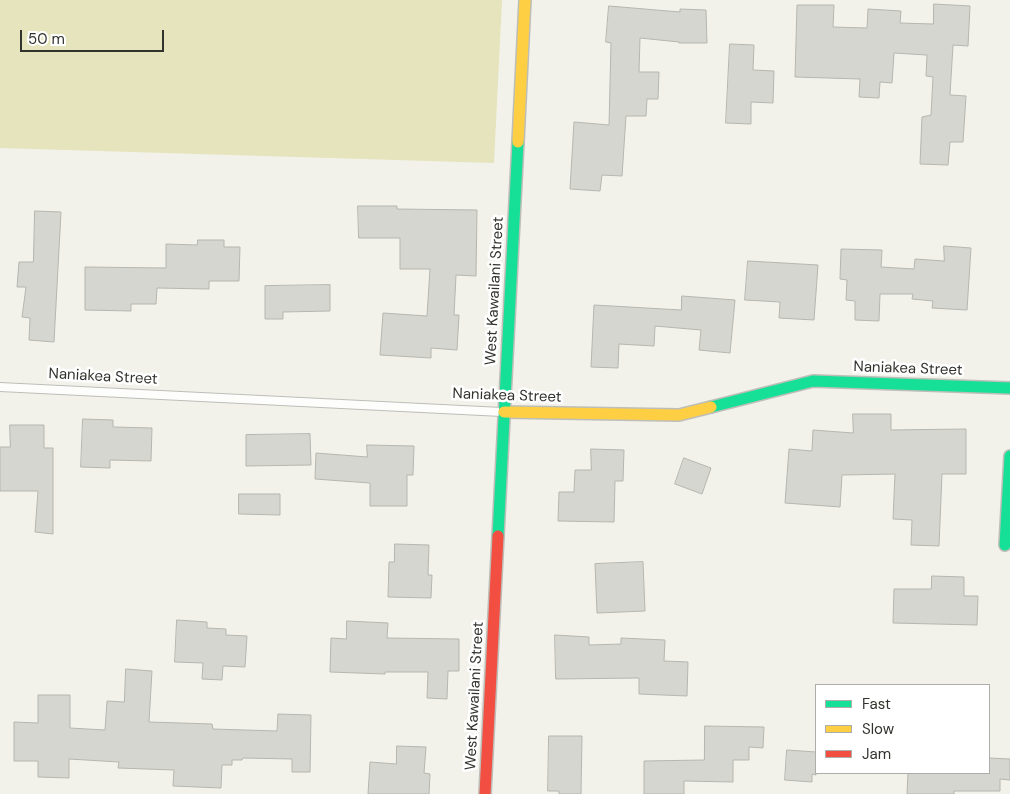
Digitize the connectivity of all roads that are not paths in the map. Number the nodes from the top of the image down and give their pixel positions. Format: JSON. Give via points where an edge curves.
{"nodes":[{"id":1,"x":525,"y":0,"type":"edge"},
{"id":2,"x":0,"y":387,"type":"edge"},
{"id":3,"x":1010,"y":388,"type":"edge"},
{"id":4,"x":504,"y":412,"type":"junction"},
{"id":5,"x":1010,"y":456,"type":"edge"},
{"id":6,"x":1005,"y":545,"type":"dead end"},
{"id":7,"x":485,"y":794,"type":"edge"}],
"edges":[{"from":1,"to":4,"type":"street","name":"West Kawailani Street"},
{"from":2,"to":4,"type":"lane","name":"Naniakea Street"},
{"from":3,"to":4,"type":"street","name":"Naniakea Street","via":[[813,381],[679,415]]},
{"from":4,"to":7,"type":"street","name":"West Kawailani Street"},
{"from":5,"to":6,"type":"street"}]}
